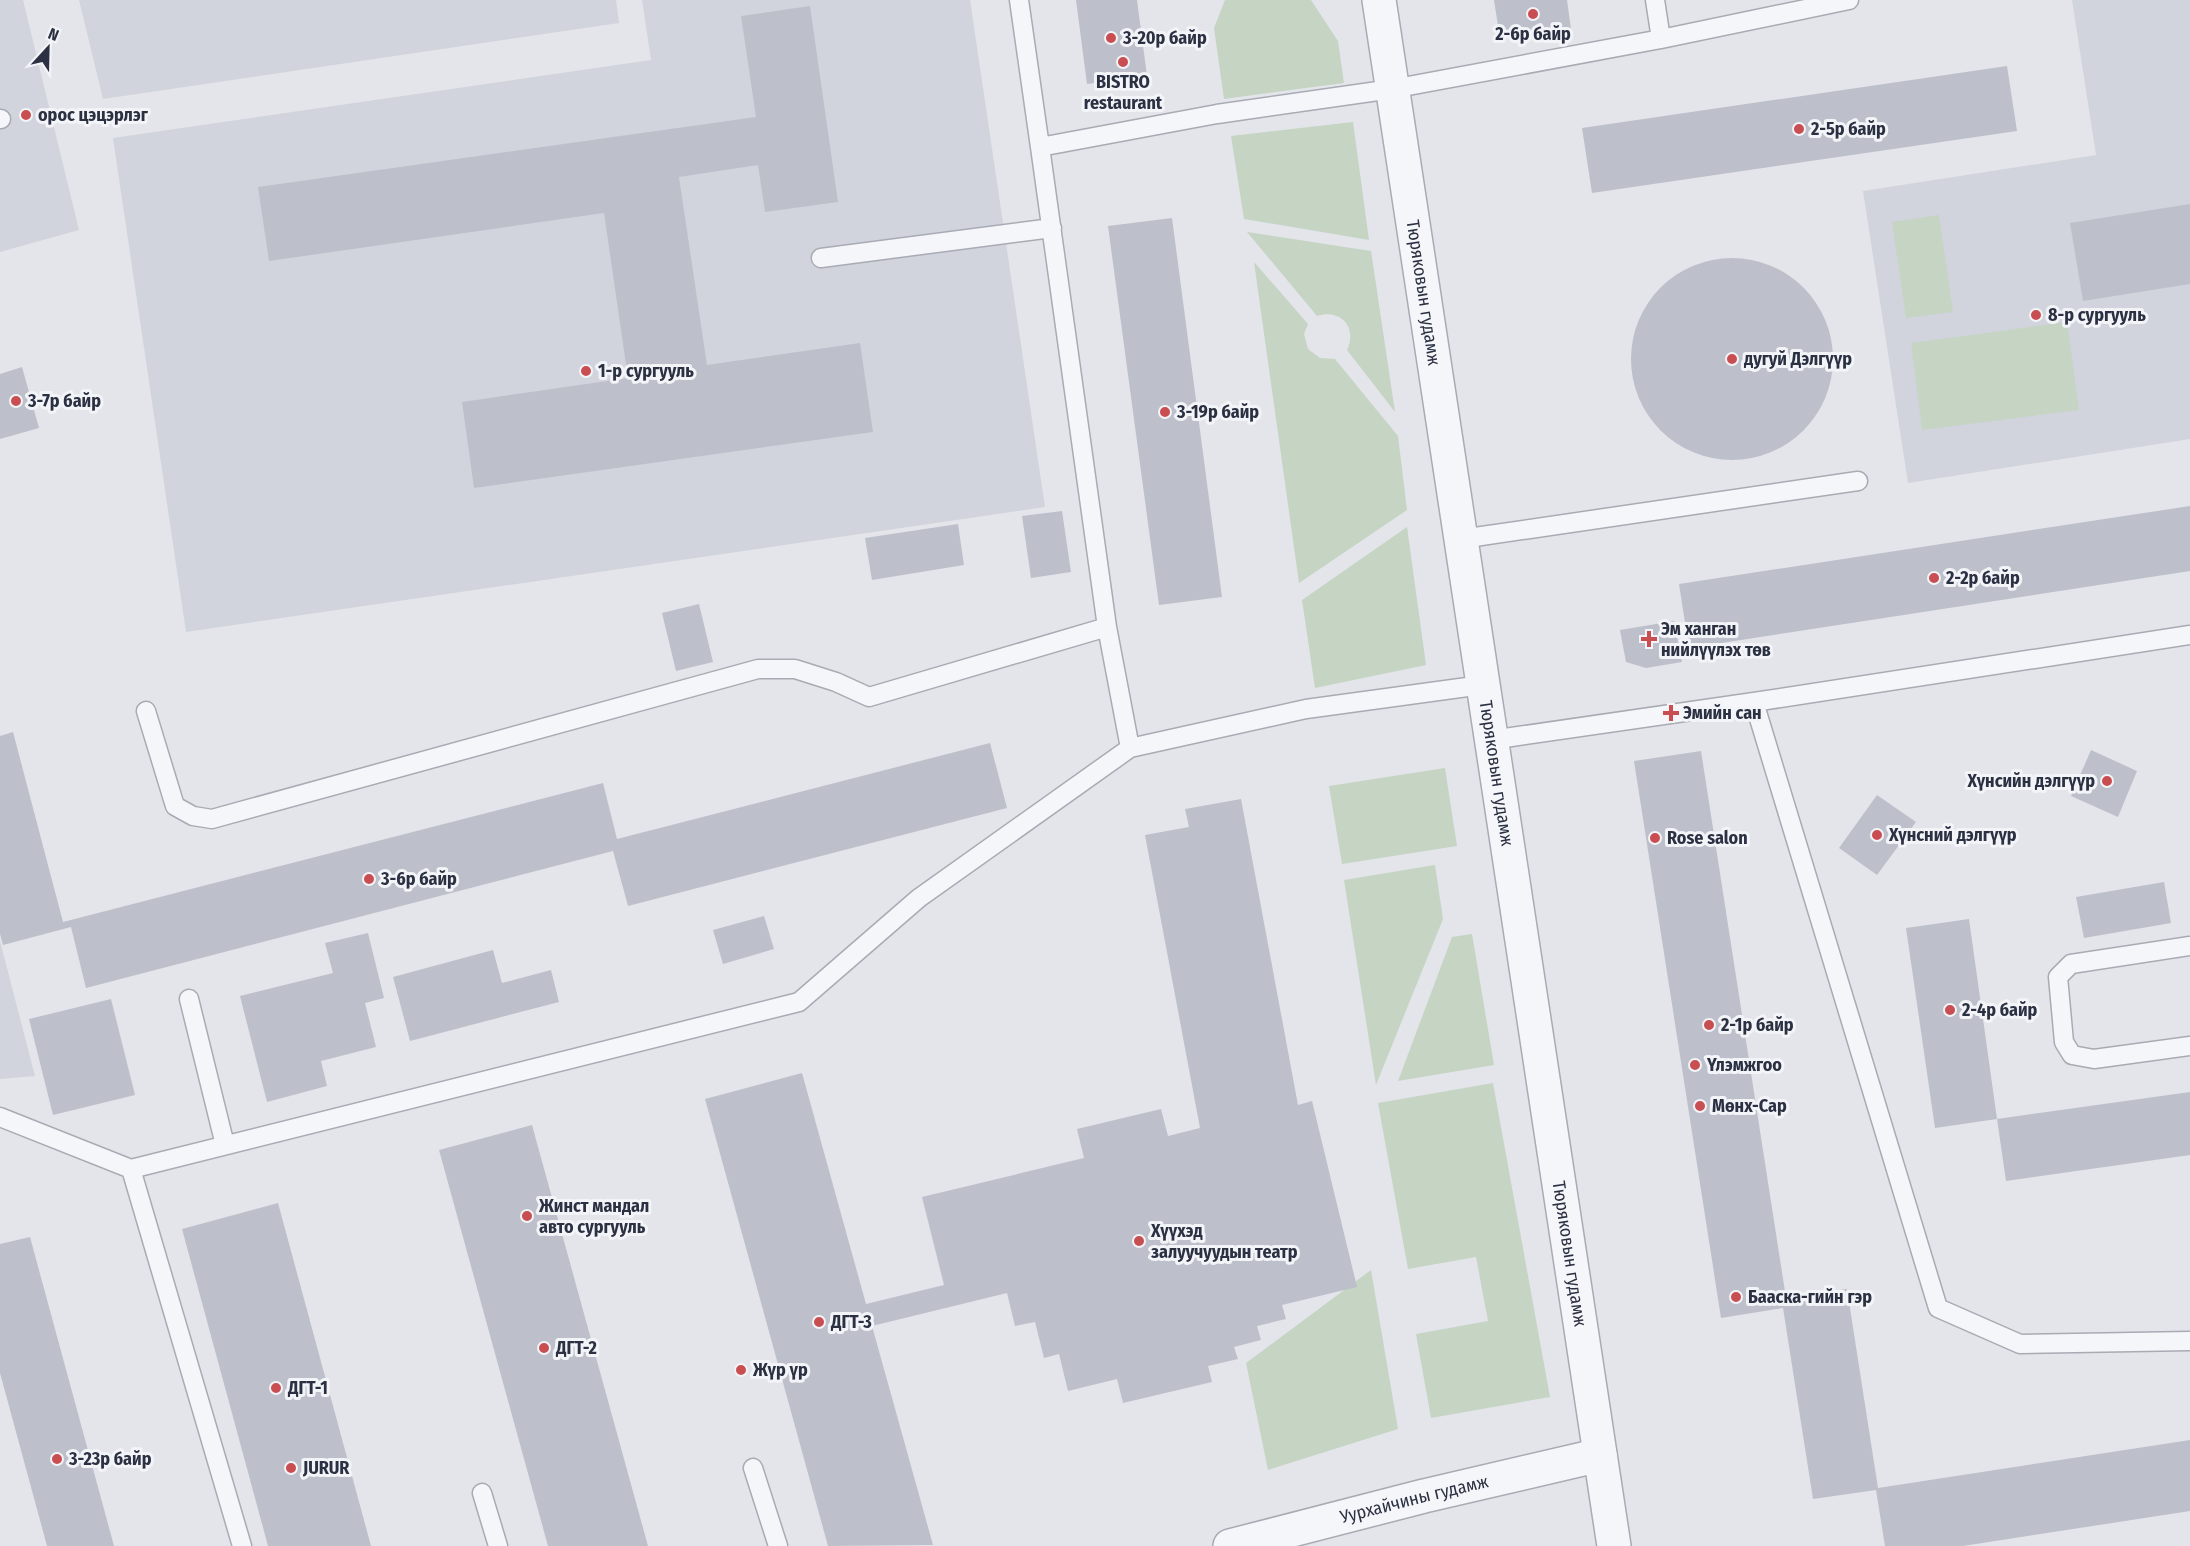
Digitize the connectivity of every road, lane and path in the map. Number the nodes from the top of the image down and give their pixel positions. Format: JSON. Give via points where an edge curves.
{"nodes":[{"id":1,"x":1020,"y":0,"type":"edge"},
{"id":2,"x":1379,"y":0,"type":"edge"},
{"id":3,"x":1655,"y":0,"type":"edge"},
{"id":4,"x":1849,"y":0,"type":"edge"},
{"id":5,"x":1661,"y":39,"type":"junction"},
{"id":6,"x":1392,"y":89,"type":"junction"},
{"id":7,"x":1040,"y":147,"type":"junction"},
{"id":8,"x":1052,"y":228,"type":"junction"},
{"id":9,"x":821,"y":258,"type":"dead end"},
{"id":10,"x":1858,"y":481,"type":"dead end"},
{"id":11,"x":1461,"y":539,"type":"junction"},
{"id":12,"x":1107,"y":627,"type":"junction"},
{"id":13,"x":2190,"y":635,"type":"edge"},
{"id":14,"x":1482,"y":685,"type":"junction"},
{"id":15,"x":1754,"y":702,"type":"junction"},
{"id":16,"x":146,"y":711,"type":"dead end"},
{"id":17,"x":1491,"y":740,"type":"junction"},
{"id":18,"x":1130,"y":748,"type":"junction"},
{"id":19,"x":2190,"y":946,"type":"edge"},
{"id":20,"x":189,"y":999,"type":"dead end"},
{"id":21,"x":2190,"y":1046,"type":"edge"},
{"id":22,"x":0,"y":1117,"type":"edge"},
{"id":23,"x":225,"y":1145,"type":"junction"},
{"id":24,"x":131,"y":1169,"type":"junction"},
{"id":25,"x":2190,"y":1341,"type":"edge"},
{"id":26,"x":1600,"y":1455,"type":"junction"},
{"id":27,"x":753,"y":1468,"type":"dead end"},
{"id":28,"x":482,"y":1493,"type":"dead end"},
{"id":29,"x":242,"y":1546,"type":"edge"},
{"id":30,"x":498,"y":1546,"type":"edge"},
{"id":31,"x":778,"y":1546,"type":"edge"},
{"id":32,"x":1230,"y":1546,"type":"edge"},
{"id":33,"x":1614,"y":1546,"type":"edge"}],
"edges":[{"from":1,"to":7,"type":"lane"},
{"from":2,"to":6,"type":"street","name":"Тюряковын гудамж"},
{"from":3,"to":5,"type":"lane"},
{"from":4,"to":5,"type":"lane"},
{"from":5,"to":6,"type":"lane"},
{"from":6,"to":7,"type":"lane","via":[[1217,114]]},
{"from":6,"to":11,"type":"street","name":"Тюряковын гудамж"},
{"from":7,"to":8,"type":"lane"},
{"from":8,"to":9,"type":"lane"},
{"from":8,"to":12,"type":"lane"},
{"from":10,"to":11,"type":"lane"},
{"from":11,"to":14,"type":"street","name":"Тюряковын гудамж"},
{"from":12,"to":16,"type":"lane","via":[[869,697],[795,669],[758,669],[212,819],[193,816],[175,806]]},
{"from":12,"to":18,"type":"lane"},
{"from":13,"to":15,"type":"lane"},
{"from":14,"to":17,"type":"street","name":"Тюряковын гудамж"},
{"from":14,"to":18,"type":"lane","via":[[1306,709]]},
{"from":15,"to":17,"type":"lane"},
{"from":15,"to":25,"type":"lane","via":[[1938,1308],[2020,1344]]},
{"from":17,"to":26,"type":"street","name":"Тюряковын гудамж"},
{"from":18,"to":23,"type":"lane","via":[[919,898],[799,1002]]},
{"from":19,"to":21,"type":"lane","via":[[2072,964],[2058,977],[2064,1042],[2072,1055],[2094,1059]]},
{"from":20,"to":23,"type":"lane"},
{"from":22,"to":24,"type":"lane"},
{"from":23,"to":24,"type":"lane"},
{"from":24,"to":29,"type":"lane"},
{"from":26,"to":32,"type":"street","name":"Уурхайчины гудамж"},
{"from":26,"to":33,"type":"street","name":"Тюряковын гудамж"},
{"from":27,"to":31,"type":"lane"},
{"from":28,"to":30,"type":"lane"}]}
